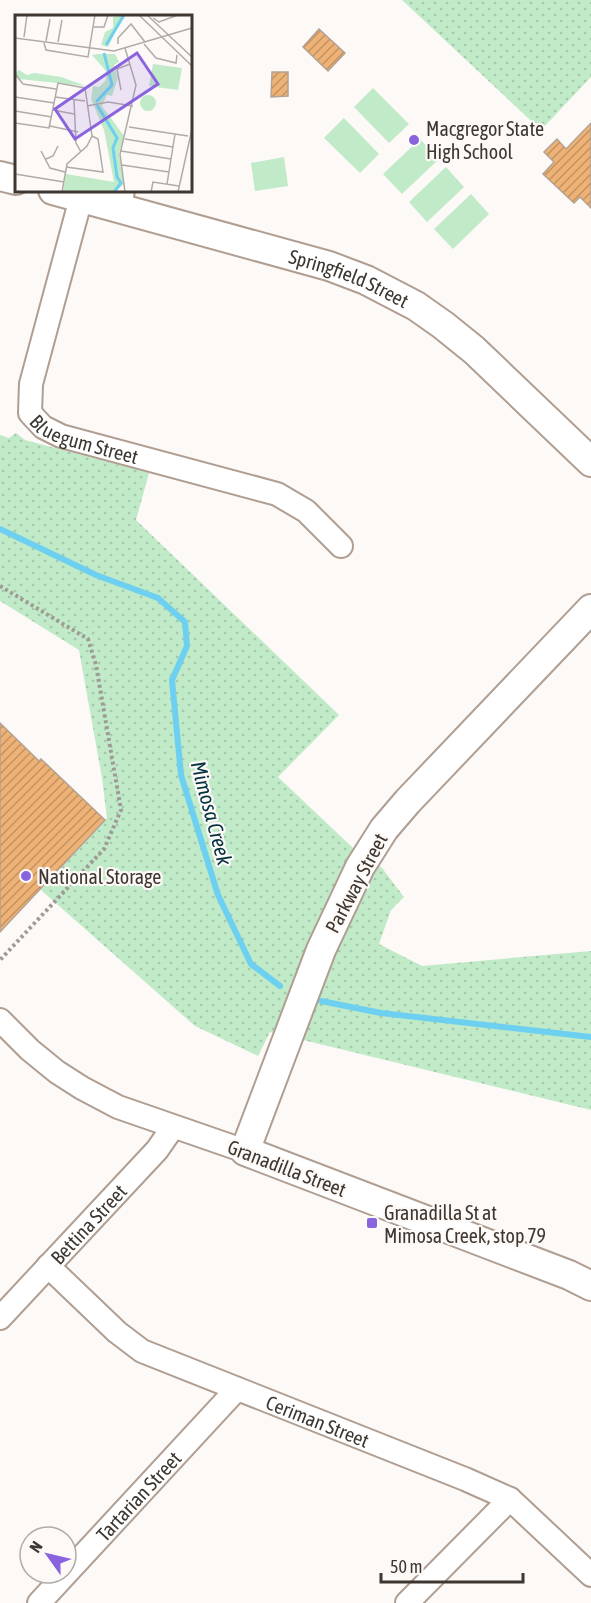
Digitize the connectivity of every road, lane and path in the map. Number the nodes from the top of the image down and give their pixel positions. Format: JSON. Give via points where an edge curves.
{"nodes":[{"id":1,"x":0,"y":176,"type":"edge"},
{"id":2,"x":15,"y":180,"type":"edge"},
{"id":3,"x":60,"y":192,"type":"edge"},
{"id":4,"x":81,"y":198,"type":"junction"},
{"id":5,"x":122,"y":200,"type":"edge"},
{"id":6,"x":591,"y":462,"type":"edge"},
{"id":7,"x":341,"y":546,"type":"dead end"},
{"id":8,"x":0,"y":586,"type":"edge"},
{"id":9,"x":591,"y":609,"type":"edge"},
{"id":10,"x":0,"y":960,"type":"edge"},
{"id":11,"x":0,"y":1020,"type":"edge"},
{"id":12,"x":173,"y":1126,"type":"junction"},
{"id":13,"x":245,"y":1151,"type":"junction"},
{"id":14,"x":48,"y":1266,"type":"junction"},
{"id":15,"x":591,"y":1286,"type":"edge"},
{"id":16,"x":0,"y":1318,"type":"edge"},
{"id":17,"x":237,"y":1389,"type":"junction"},
{"id":18,"x":510,"y":1499,"type":"junction"},
{"id":19,"x":591,"y":1575,"type":"edge"},
{"id":20,"x":39,"y":1603,"type":"edge"},
{"id":21,"x":407,"y":1603,"type":"edge"}],
"edges":[{"from":1,"to":2,"type":"street"},
{"from":3,"to":4,"type":"street","name":"Springfield Street"},
{"from":4,"to":5,"type":"street","name":"Springfield Street"},
{"from":4,"to":7,"type":"street","name":"Bluegum Street","via":[[31,384],[30,413],[43,427],[61,436],[277,494],[306,511]]},
{"from":5,"to":6,"type":"street","name":"Springfield Street","via":[[329,266],[416,306],[471,348]]},
{"from":8,"to":10,"type":"path","via":[[88,639],[121,810],[104,849]]},
{"from":9,"to":13,"type":"street","name":"Parkway Street","via":[[384,829],[360,867],[321,950]]},
{"from":11,"to":12,"type":"street","name":"Granadilla Street","via":[[30,1050],[82,1088],[118,1107]]},
{"from":12,"to":13,"type":"street","name":"Granadilla Street"},
{"from":12,"to":14,"type":"street","name":"Bettina Street","via":[[157,1150]]},
{"from":13,"to":15,"type":"street","name":"Granadilla Street"},
{"from":14,"to":16,"type":"street","name":"Bettina Street"},
{"from":14,"to":17,"type":"street","name":"Ceriman Street","via":[[142,1351]]},
{"from":17,"to":18,"type":"street","name":"Ceriman Street"},
{"from":17,"to":20,"type":"street","name":"Tartarian Street"},
{"from":18,"to":19,"type":"street","name":"Ceriman Street"},
{"from":18,"to":21,"type":"street"}]}
